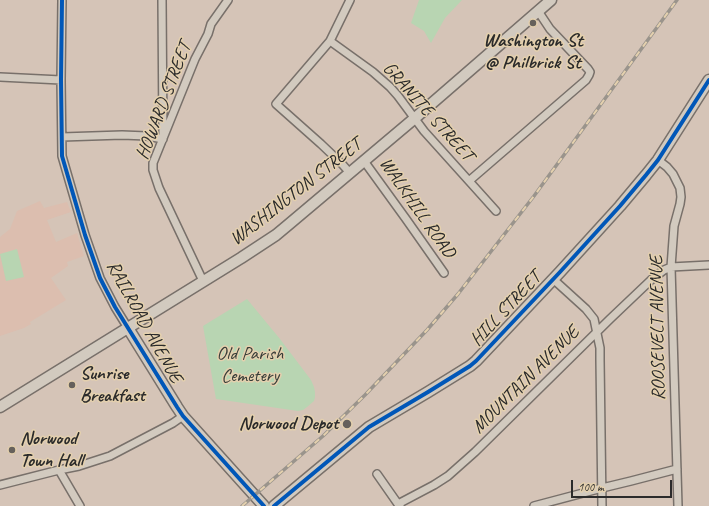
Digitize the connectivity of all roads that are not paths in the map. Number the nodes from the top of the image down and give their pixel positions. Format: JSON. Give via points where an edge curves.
{"nodes":[{"id":1,"x":62,"y":0,"type":"edge"},
{"id":2,"x":162,"y":0,"type":"edge"},
{"id":3,"x":228,"y":0,"type":"edge"},
{"id":4,"x":350,"y":0,"type":"edge"},
{"id":5,"x":551,"y":0,"type":"edge"},
{"id":6,"x":538,"y":11,"type":"junction"},
{"id":7,"x":330,"y":41,"type":"junction"},
{"id":8,"x":0,"y":78,"type":"edge"},
{"id":9,"x":61,"y":80,"type":"junction"},
{"id":10,"x":709,"y":80,"type":"edge"},
{"id":11,"x":415,"y":118,"type":"junction"},
{"id":12,"x":62,"y":137,"type":"junction"},
{"id":13,"x":163,"y":139,"type":"junction"},
{"id":14,"x":658,"y":160,"type":"junction"},
{"id":15,"x":364,"y":161,"type":"junction"},
{"id":16,"x":350,"y":173,"type":"junction"},
{"id":17,"x":470,"y":181,"type":"junction"},
{"id":18,"x":496,"y":212,"type":"dead end"},
{"id":19,"x":709,"y":265,"type":"edge"},
{"id":20,"x":671,"y":267,"type":"junction"},
{"id":21,"x":444,"y":273,"type":"dead end"},
{"id":22,"x":553,"y":279,"type":"junction"},
{"id":23,"x":203,"y":281,"type":"junction"},
{"id":24,"x":128,"y":328,"type":"junction"},
{"id":25,"x":597,"y":332,"type":"junction"},
{"id":26,"x":0,"y":407,"type":"edge"},
{"id":27,"x":183,"y":416,"type":"junction"},
{"id":28,"x":676,"y":469,"type":"junction"},
{"id":29,"x":59,"y":470,"type":"junction"},
{"id":30,"x":377,"y":474,"type":"dead end"},
{"id":31,"x":0,"y":486,"type":"edge"},
{"id":32,"x":602,"y":488,"type":"junction"},
{"id":33,"x":399,"y":505,"type":"edge"},
{"id":34,"x":80,"y":506,"type":"edge"},
{"id":35,"x":264,"y":506,"type":"edge"},
{"id":36,"x":274,"y":506,"type":"edge"},
{"id":37,"x":534,"y":506,"type":"edge"},
{"id":38,"x":602,"y":506,"type":"edge"},
{"id":39,"x":678,"y":506,"type":"edge"}],
"edges":[{"from":1,"to":9,"type":"street","name":"RAILROAD AVENUE"},
{"from":2,"to":13,"type":"street"},
{"from":3,"to":13,"type":"street","name":"HOWARD STREET","via":[[211,24]]},
{"from":4,"to":7,"type":"street"},
{"from":5,"to":6,"type":"street","name":"WASHINGTON STREET"},
{"from":6,"to":11,"type":"street","name":"WASHINGTON STREET"},
{"from":6,"to":17,"type":"street","via":[[550,29],[590,72],[586,80]]},
{"from":7,"to":11,"type":"street","name":"GRANITE STREET","via":[[382,80]]},
{"from":7,"to":16,"type":"street","via":[[276,104]]},
{"from":8,"to":9,"type":"street"},
{"from":9,"to":12,"type":"street","name":"RAILROAD AVENUE"},
{"from":10,"to":14,"type":"street","name":"HILL STREET"},
{"from":11,"to":15,"type":"street","name":"WASHINGTON STREET"},
{"from":11,"to":17,"type":"street","name":"GRANITE STREET"},
{"from":12,"to":13,"type":"street","via":[[122,134]]},
{"from":12,"to":24,"type":"street","name":"RAILROAD AVENUE","via":[[62,156],[91,252],[100,278]]},
{"from":13,"to":23,"type":"street","name":"HOWARD STREET","via":[[153,163],[153,170]]},
{"from":14,"to":20,"type":"street","name":"ROOSEVELT AVENUE","via":[[673,174],[680,188],[681,197],[674,226]]},
{"from":14,"to":22,"type":"street","name":"HILL STREET"},
{"from":15,"to":16,"type":"street","name":"WASHINGTON STREET"},
{"from":15,"to":21,"type":"street","name":"WALKHILL ROAD"},
{"from":16,"to":23,"type":"street","name":"WASHINGTON STREET","via":[[276,235]]},
{"from":17,"to":18,"type":"street","name":"GRANITE STREET"},
{"from":19,"to":20,"type":"street"},
{"from":20,"to":25,"type":"street","name":"MOUNTAIN AVENUE","via":[[651,280]]},
{"from":20,"to":28,"type":"street","name":"ROOSEVELT AVENUE"},
{"from":22,"to":25,"type":"street","via":[[586,309],[594,319]]},
{"from":22,"to":36,"type":"street","name":"HILL STREET","via":[[470,366],[370,427]]},
{"from":23,"to":24,"type":"street","name":"WASHINGTON STREET"},
{"from":24,"to":26,"type":"street","name":"WASHINGTON STREET"},
{"from":24,"to":27,"type":"street","name":"RAILROAD AVENUE"},
{"from":25,"to":32,"type":"street","via":[[600,360]]},
{"from":25,"to":33,"type":"street","name":"MOUNTAIN AVENUE","via":[[448,476]]},
{"from":27,"to":29,"type":"street","via":[[110,456]]},
{"from":27,"to":35,"type":"street","name":"RAILROAD AVENUE"},
{"from":28,"to":32,"type":"street"},
{"from":28,"to":39,"type":"street","name":"ROOSEVELT AVENUE"},
{"from":29,"to":31,"type":"street"},
{"from":29,"to":34,"type":"street"},
{"from":30,"to":33,"type":"street"},
{"from":32,"to":37,"type":"street"},
{"from":32,"to":38,"type":"street"}]}
